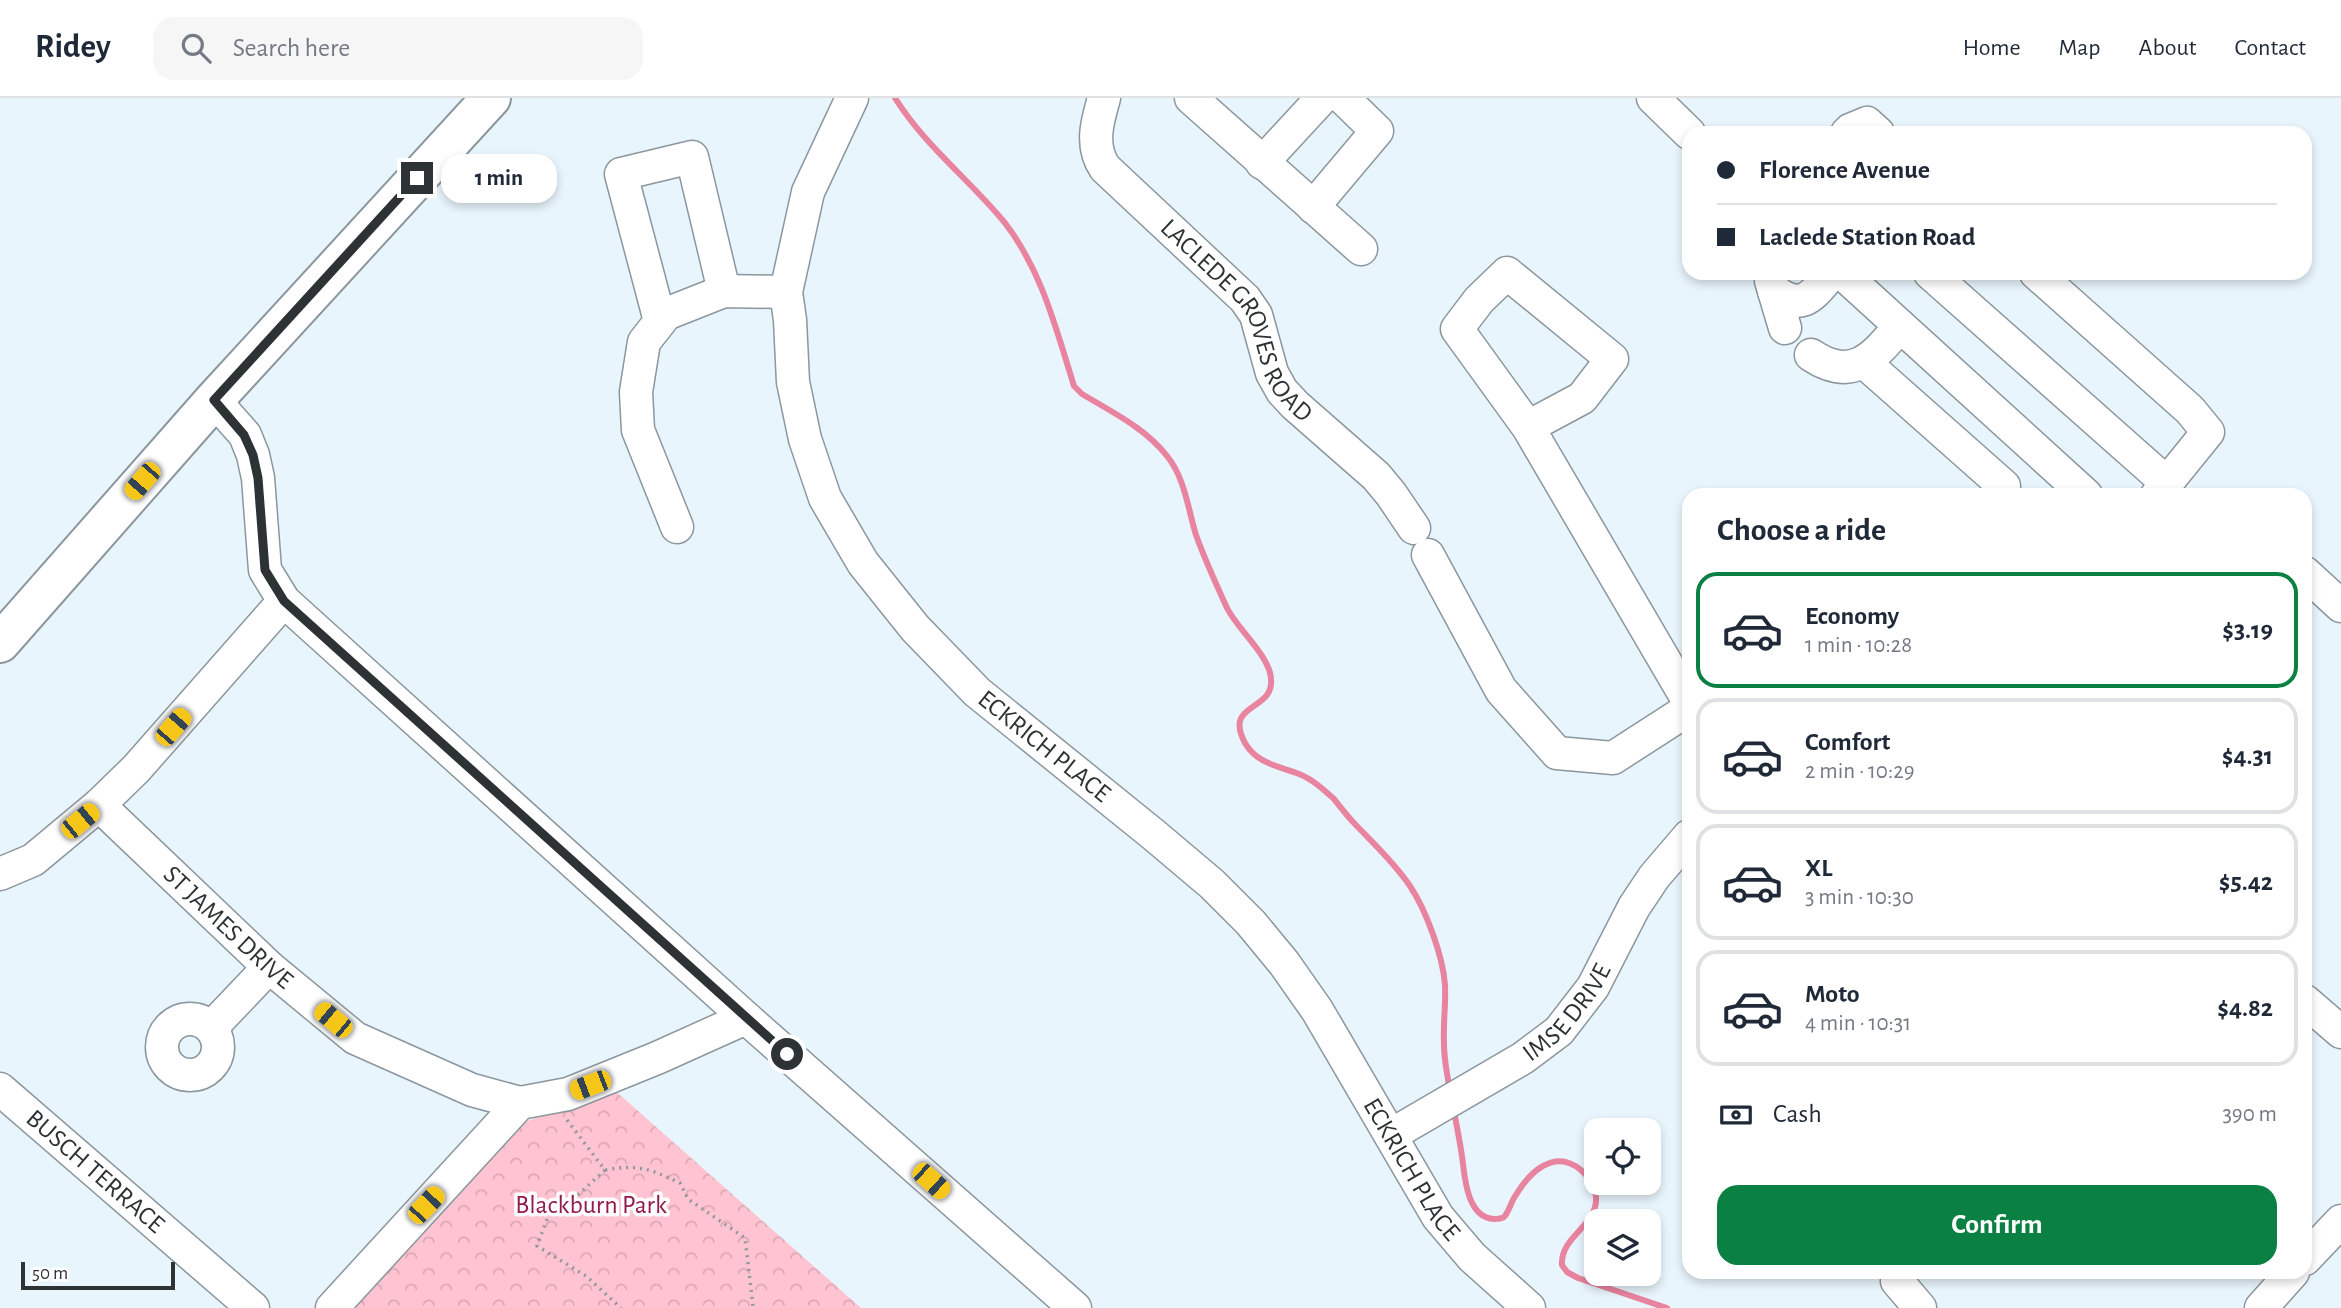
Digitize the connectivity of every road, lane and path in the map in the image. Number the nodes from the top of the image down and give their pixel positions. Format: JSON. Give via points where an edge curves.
{"nodes":[{"id":1,"x":491,"y":98,"type":"edge"},
{"id":2,"x":852,"y":98,"type":"edge"},
{"id":3,"x":1104,"y":98,"type":"edge"},
{"id":4,"x":1191,"y":98,"type":"edge"},
{"id":5,"x":1322,"y":98,"type":"edge"},
{"id":6,"x":1343,"y":98,"type":"edge"},
{"id":7,"x":1653,"y":98,"type":"edge"},
{"id":8,"x":1682,"y":126,"type":"edge"},
{"id":9,"x":1262,"y":163,"type":"junction"},
{"id":10,"x":1312,"y":207,"type":"junction"},
{"id":11,"x":1361,"y":249,"type":"dead end"},
{"id":12,"x":1825,"y":280,"type":"edge"},
{"id":13,"x":1850,"y":280,"type":"edge"},
{"id":14,"x":1938,"y":280,"type":"edge"},
{"id":15,"x":2044,"y":280,"type":"edge"},
{"id":16,"x":1771,"y":282,"type":"edge"},
{"id":17,"x":724,"y":291,"type":"junction"},
{"id":18,"x":786,"y":292,"type":"junction"},
{"id":19,"x":660,"y":321,"type":"junction"},
{"id":20,"x":1900,"y":326,"type":"junction"},
{"id":21,"x":1785,"y":328,"type":"dead end"},
{"id":22,"x":1811,"y":355,"type":"dead end"},
{"id":23,"x":1864,"y":362,"type":"junction"},
{"id":24,"x":214,"y":400,"type":"junction"},
{"id":25,"x":1528,"y":427,"type":"junction"},
{"id":26,"x":2038,"y":451,"type":"junction"},
{"id":27,"x":1997,"y":488,"type":"edge"},
{"id":28,"x":2003,"y":488,"type":"edge"},
{"id":29,"x":2078,"y":488,"type":"edge"},
{"id":30,"x":2161,"y":488,"type":"edge"},
{"id":31,"x":2163,"y":488,"type":"edge"},
{"id":32,"x":677,"y":527,"type":"dead end"},
{"id":33,"x":2312,"y":580,"type":"edge"},
{"id":34,"x":284,"y":601,"type":"junction"},
{"id":35,"x":2341,"y":606,"type":"edge"},
{"id":36,"x":0,"y":643,"type":"edge"},
{"id":37,"x":1682,"y":690,"type":"edge"},
{"id":38,"x":1682,"y":714,"type":"edge"},
{"id":39,"x":99,"y":805,"type":"junction"},
{"id":40,"x":1682,"y":844,"type":"edge"},
{"id":41,"x":0,"y":874,"type":"edge"},
{"id":42,"x":270,"y":967,"type":"junction"},
{"id":43,"x":2312,"y":1007,"type":"edge"},
{"id":44,"x":746,"y":1017,"type":"junction"},
{"id":45,"x":211,"y":1028,"type":"dead end"},
{"id":46,"x":2341,"y":1032,"type":"edge"},
{"id":47,"x":0,"y":1089,"type":"edge"},
{"id":48,"x":553,"y":1097,"type":"junction"},
{"id":49,"x":520,"y":1103,"type":"junction"},
{"id":50,"x":1391,"y":1135,"type":"junction"},
{"id":51,"x":605,"y":1170,"type":"junction"},
{"id":52,"x":2341,"y":1221,"type":"edge"},
{"id":53,"x":2312,"y":1252,"type":"edge"},
{"id":54,"x":1897,"y":1279,"type":"edge"},
{"id":55,"x":2287,"y":1279,"type":"edge"},
{"id":56,"x":253,"y":1308,"type":"edge"},
{"id":57,"x":332,"y":1308,"type":"edge"},
{"id":58,"x":621,"y":1308,"type":"edge"},
{"id":59,"x":756,"y":1308,"type":"edge"},
{"id":60,"x":1075,"y":1308,"type":"edge"},
{"id":61,"x":1529,"y":1308,"type":"edge"},
{"id":62,"x":1920,"y":1308,"type":"edge"},
{"id":63,"x":2260,"y":1308,"type":"edge"}],
"edges":[{"from":1,"to":24,"type":"main road"},
{"from":2,"to":18,"type":"street","name":"ECKRICH PLACE","via":[[807,192]]},
{"from":3,"to":38,"type":"street","name":"LACLEDE GROVES ROAD","via":[[1097,120],[1098,158],[1245,299],[1256,315],[1272,373],[1282,391],[1391,494],[1501,690],[1557,753],[1613,758]]},
{"from":4,"to":9,"type":"street"},
{"from":5,"to":9,"type":"street"},
{"from":6,"to":10,"type":"street","via":[[1377,131]]},
{"from":7,"to":8,"type":"street"},
{"from":9,"to":10,"type":"street"},
{"from":10,"to":11,"type":"street"},
{"from":12,"to":16,"type":"street","via":[[1807,299],[1797,302],[1786,300]]},
{"from":13,"to":20,"type":"street"},
{"from":14,"to":30,"type":"street"},
{"from":15,"to":31,"type":"street","via":[[2190,410],[2208,432]]},
{"from":16,"to":21,"type":"street"},
{"from":17,"to":18,"type":"street"},
{"from":17,"to":19,"type":"street","via":[[666,314]]},
{"from":17,"to":19,"type":"street","via":[[692,157],[621,174]]},
{"from":18,"to":50,"type":"street","name":"ECKRICH PLACE","via":[[793,382],[805,439],[825,498],[863,563],[915,628],[977,692],[1154,835],[1251,923],[1317,1010]]},
{"from":19,"to":32,"type":"street","via":[[644,342],[636,392],[638,430]]},
{"from":20,"to":23,"type":"street","via":[[1877,354]]},
{"from":20,"to":26,"type":"street"},
{"from":22,"to":23,"type":"street","via":[[1835,367]]},
{"from":23,"to":27,"type":"street"},
{"from":24,"to":34,"type":"street","via":[[244,435],[253,455],[265,570]]},
{"from":24,"to":36,"type":"main road"},
{"from":25,"to":25,"type":"street","via":[[1582,398],[1612,359],[1507,273],[1457,329]]},
{"from":25,"to":37,"type":"street"},
{"from":26,"to":28,"type":"street"},
{"from":26,"to":29,"type":"street"},
{"from":33,"to":35,"type":"street"},
{"from":34,"to":39,"type":"street"},
{"from":34,"to":44,"type":"street"},
{"from":39,"to":41,"type":"street","via":[[33,860]]},
{"from":39,"to":42,"type":"street","name":"ST JAMES DRIVE"},
{"from":40,"to":50,"type":"street","name":"IMSE DRIVE","via":[[1634,907],[1593,987],[1559,1031],[1523,1058]]},
{"from":42,"to":45,"type":"street"},
{"from":42,"to":49,"type":"street","name":"ST JAMES DRIVE","via":[[355,1038],[465,1087]]},
{"from":43,"to":46,"type":"street"},
{"from":44,"to":48,"type":"street","via":[[657,1059]]},
{"from":44,"to":60,"type":"street"},
{"from":47,"to":56,"type":"street","name":"BUSCH TERRACE"},
{"from":48,"to":49,"type":"street"},
{"from":48,"to":51,"type":"path"},
{"from":49,"to":57,"type":"street"},
{"from":50,"to":61,"type":"street","name":"ECKRICH PLACE","via":[[1438,1217],[1472,1257]]},
{"from":51,"to":58,"type":"path","via":[[569,1203],[549,1214],[537,1246],[586,1276]]},
{"from":51,"to":59,"type":"path","via":[[626,1166],[648,1169],[680,1183],[688,1199],[745,1238]]},
{"from":52,"to":53,"type":"street"},
{"from":54,"to":62,"type":"street"},
{"from":55,"to":63,"type":"street"}]}
